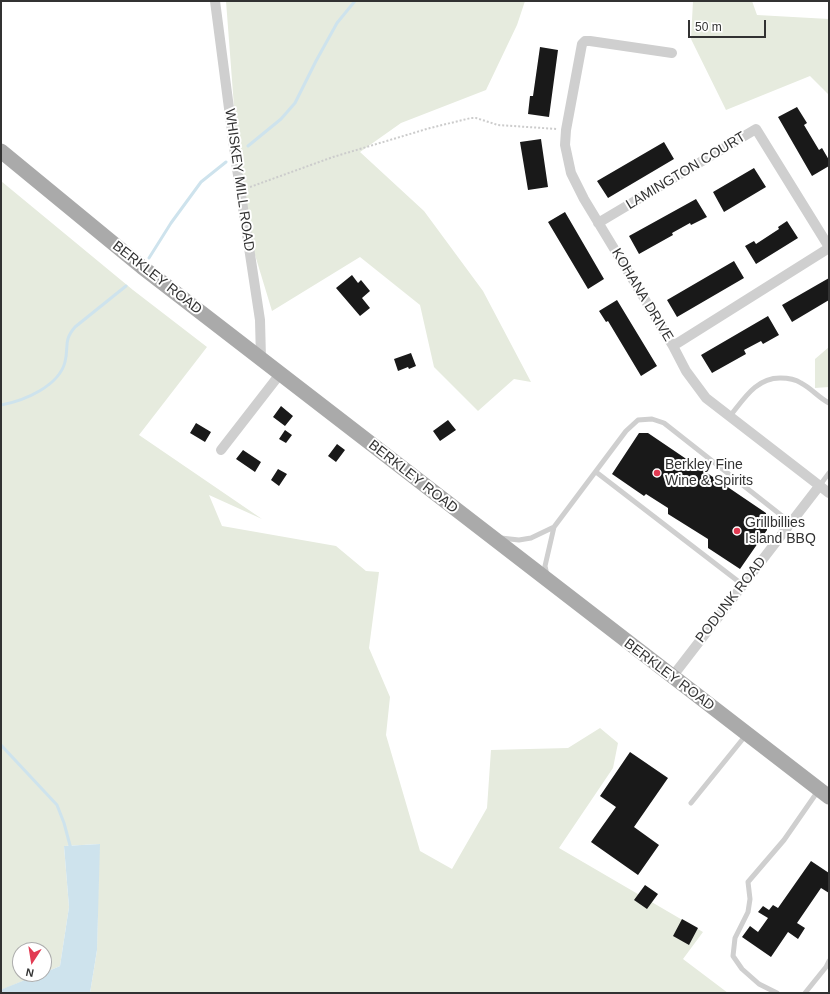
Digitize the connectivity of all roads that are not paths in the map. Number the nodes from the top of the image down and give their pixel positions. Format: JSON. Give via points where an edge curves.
{"nodes":[{"id":1,"x":215,"y":1,"type":"edge"},
{"id":2,"x":672,"y":53,"type":"dead end"},
{"id":3,"x":1,"y":151,"type":"edge"},
{"id":4,"x":598,"y":223,"type":"junction"},
{"id":5,"x":829,"y":248,"type":"edge"},
{"id":6,"x":673,"y":346,"type":"junction"},
{"id":7,"x":261,"y":359,"type":"junction"},
{"id":8,"x":280,"y":374,"type":"junction"},
{"id":9,"x":829,"y":403,"type":"edge"},
{"id":10,"x":730,"y":416,"type":"junction"},
{"id":11,"x":221,"y":450,"type":"dead end"},
{"id":12,"x":596,"y":472,"type":"junction"},
{"id":13,"x":829,"y":472,"type":"edge"},
{"id":14,"x":820,"y":486,"type":"junction"},
{"id":15,"x":829,"y":493,"type":"edge"},
{"id":16,"x":791,"y":523,"type":"junction"},
{"id":17,"x":554,"y":527,"type":"junction"},
{"id":18,"x":490,"y":537,"type":"junction"},
{"id":19,"x":550,"y":584,"type":"junction"},
{"id":20,"x":743,"y":585,"type":"junction"},
{"id":21,"x":672,"y":677,"type":"junction"},
{"id":22,"x":746,"y":734,"type":"junction"},
{"id":23,"x":826,"y":794,"type":"edge"},
{"id":24,"x":691,"y":803,"type":"dead end"},
{"id":25,"x":829,"y":961,"type":"edge"},
{"id":26,"x":777,"y":993,"type":"edge"},
{"id":27,"x":805,"y":993,"type":"edge"}],
"edges":[{"from":1,"to":7,"type":"street","name":"WHISKEY MILL ROAD","via":[[260,320]]},
{"from":2,"to":4,"type":"street","name":"KOHANA DRIVE","via":[[590,41],[582,44],[565,145],[571,173]]},
{"from":3,"to":7,"type":"main road","name":"BERKLEY ROAD","via":[[142,267]]},
{"from":4,"to":5,"type":"street","name":"LAMINGTON COURT","via":[[756,129]]},
{"from":4,"to":6,"type":"street","name":"KOHANA DRIVE"},
{"from":5,"to":6,"type":"street","name":"LAMINGTON COURT"},
{"from":6,"to":10,"type":"street","name":"KOHANA DRIVE","via":[[686,371],[706,398]]},
{"from":7,"to":8,"type":"main road","name":"BERKLEY ROAD"},
{"from":8,"to":11,"type":"street"},
{"from":8,"to":18,"type":"main road","name":"BERKLEY ROAD"},
{"from":9,"to":10,"type":"lane","via":[[795,380],[769,379],[754,387]]},
{"from":10,"to":14,"type":"street","name":"KOHANA DRIVE"},
{"from":12,"to":16,"type":"lane","via":[[626,431],[638,420],[652,419],[664,423]]},
{"from":12,"to":17,"type":"lane"},
{"from":12,"to":20,"type":"lane"},
{"from":13,"to":14,"type":"lane"},
{"from":14,"to":15,"type":"street","name":"KOHANA DRIVE"},
{"from":14,"to":16,"type":"street","name":"PODUNK ROAD"},
{"from":16,"to":20,"type":"street","name":"PODUNK ROAD"},
{"from":17,"to":18,"type":"lane","via":[[531,538],[519,540]]},
{"from":17,"to":19,"type":"lane","via":[[545,566]]},
{"from":18,"to":19,"type":"main road","name":"BERKLEY ROAD"},
{"from":19,"to":21,"type":"main road","name":"BERKLEY ROAD"},
{"from":20,"to":21,"type":"street","name":"PODUNK ROAD"},
{"from":21,"to":22,"type":"main road","name":"BERKLEY ROAD"},
{"from":22,"to":23,"type":"main road","name":"BERKLEY ROAD"},
{"from":22,"to":24,"type":"lane"},
{"from":23,"to":26,"type":"lane","via":[[748,882],[748,912],[735,938],[733,956],[742,969],[759,984]]},
{"from":25,"to":27,"type":"lane"}]}
